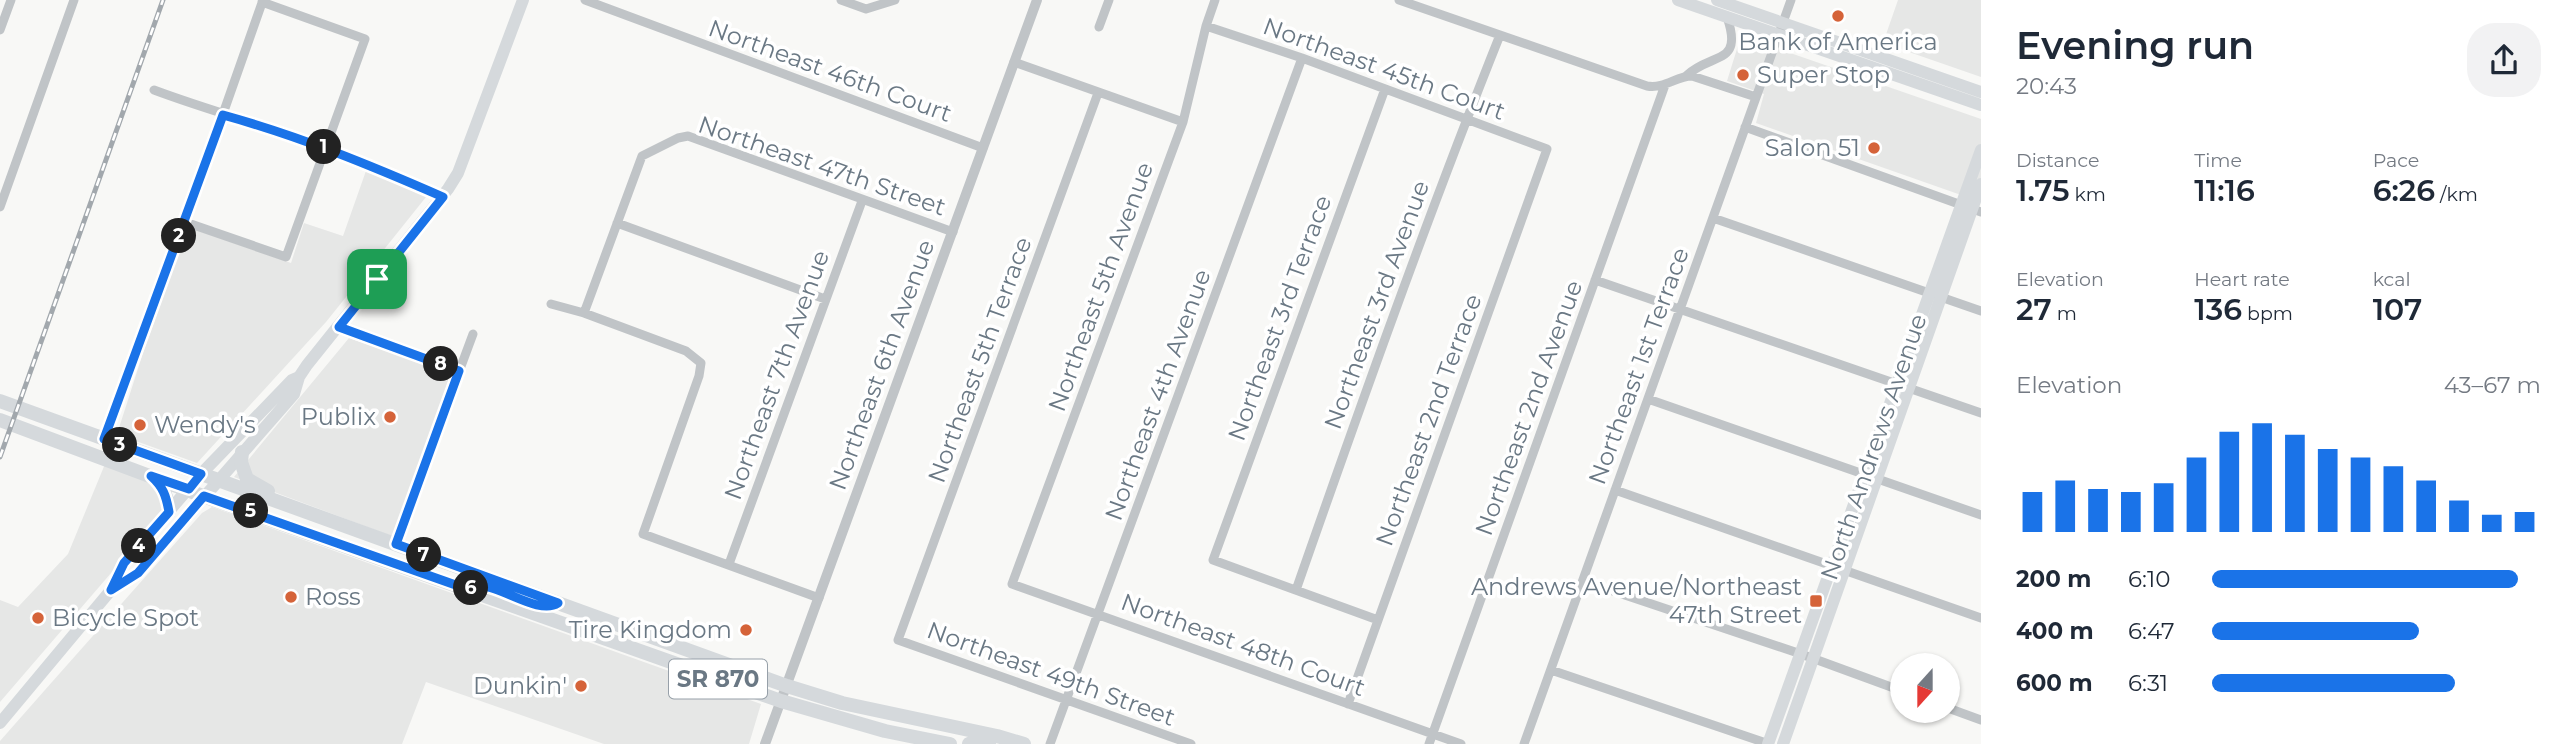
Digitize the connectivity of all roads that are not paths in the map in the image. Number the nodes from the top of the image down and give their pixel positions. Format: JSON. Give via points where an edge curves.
{"nodes":[{"id":1,"x":11,"y":0,"type":"edge"},
{"id":2,"x":74,"y":0,"type":"edge"},
{"id":3,"x":523,"y":0,"type":"edge"},
{"id":4,"x":585,"y":0,"type":"edge"},
{"id":5,"x":841,"y":0,"type":"edge"},
{"id":6,"x":895,"y":0,"type":"edge"},
{"id":7,"x":1037,"y":0,"type":"edge"},
{"id":8,"x":1109,"y":0,"type":"edge"},
{"id":9,"x":1215,"y":0,"type":"edge"},
{"id":10,"x":1399,"y":0,"type":"edge"},
{"id":11,"x":1678,"y":0,"type":"edge"},
{"id":12,"x":1717,"y":0,"type":"edge"},
{"id":13,"x":1791,"y":0,"type":"edge"},
{"id":14,"x":263,"y":1,"type":"edge"},
{"id":15,"x":1727,"y":17,"type":"junction"},
{"id":16,"x":1206,"y":26,"type":"junction"},
{"id":17,"x":1099,"y":27,"type":"dead end"},
{"id":18,"x":1781,"y":29,"type":"junction"},
{"id":19,"x":0,"y":30,"type":"edge"},
{"id":20,"x":1500,"y":35,"type":"junction"},
{"id":21,"x":1302,"y":58,"type":"junction"},
{"id":22,"x":1014,"y":62,"type":"junction"},
{"id":23,"x":1686,"y":76,"type":"junction"},
{"id":24,"x":1665,"y":85,"type":"junction"},
{"id":25,"x":1385,"y":89,"type":"junction"},
{"id":26,"x":154,"y":90,"type":"dead end"},
{"id":27,"x":1981,"y":92,"type":"edge"},
{"id":28,"x":1098,"y":93,"type":"junction"},
{"id":29,"x":1756,"y":97,"type":"junction"},
{"id":30,"x":1981,"y":105,"type":"edge"},
{"id":31,"x":223,"y":115,"type":"junction"},
{"id":32,"x":1466,"y":118,"type":"junction"},
{"id":33,"x":1183,"y":122,"type":"junction"},
{"id":34,"x":1745,"y":127,"type":"junction"},
{"id":35,"x":326,"y":147,"type":"junction"},
{"id":36,"x":983,"y":148,"type":"junction"},
{"id":37,"x":1548,"y":149,"type":"joint"},
{"id":38,"x":1981,"y":150,"type":"edge"},
{"id":39,"x":1981,"y":184,"type":"edge"},
{"id":40,"x":443,"y":197,"type":"junction"},
{"id":41,"x":862,"y":201,"type":"junction"},
{"id":42,"x":0,"y":208,"type":"edge"},
{"id":43,"x":1971,"y":208,"type":"edge"},
{"id":44,"x":1713,"y":218,"type":"junction"},
{"id":45,"x":185,"y":222,"type":"junction"},
{"id":46,"x":617,"y":223,"type":"junction"},
{"id":47,"x":953,"y":232,"type":"junction"},
{"id":48,"x":1595,"y":280,"type":"junction"},
{"id":49,"x":1934,"y":295,"type":"junction"},
{"id":50,"x":825,"y":299,"type":"junction"},
{"id":51,"x":551,"y":304,"type":"dead end"},
{"id":52,"x":1680,"y":309,"type":"junction"},
{"id":53,"x":1981,"y":311,"type":"edge"},
{"id":54,"x":584,"y":313,"type":"junction"},
{"id":55,"x":339,"y":327,"type":"junction"},
{"id":56,"x":473,"y":334,"type":"dead end"},
{"id":57,"x":459,"y":371,"type":"junction"},
{"id":58,"x":299,"y":377,"type":"junction"},
{"id":59,"x":1903,"y":385,"type":"junction"},
{"id":60,"x":1648,"y":398,"type":"junction"},
{"id":61,"x":0,"y":401,"type":"edge"},
{"id":62,"x":1981,"y":413,"type":"edge"},
{"id":63,"x":0,"y":420,"type":"edge"},
{"id":64,"x":104,"y":439,"type":"junction"},
{"id":65,"x":242,"y":452,"type":"junction"},
{"id":66,"x":201,"y":474,"type":"junction"},
{"id":67,"x":1872,"y":475,"type":"junction"},
{"id":68,"x":151,"y":476,"type":"junction"},
{"id":69,"x":217,"y":480,"type":"junction"},
{"id":70,"x":189,"y":489,"type":"junction"},
{"id":71,"x":1615,"y":490,"type":"junction"},
{"id":72,"x":204,"y":496,"type":"junction"},
{"id":73,"x":277,"y":502,"type":"junction"},
{"id":74,"x":169,"y":512,"type":"junction"},
{"id":75,"x":1981,"y":515,"type":"edge"},
{"id":76,"x":396,"y":544,"type":"junction"},
{"id":77,"x":344,"y":545,"type":"junction"},
{"id":78,"x":385,"y":559,"type":"junction"},
{"id":79,"x":729,"y":564,"type":"junction"},
{"id":80,"x":1839,"y":567,"type":"junction"},
{"id":81,"x":460,"y":568,"type":"junction"},
{"id":82,"x":1583,"y":581,"type":"junction"},
{"id":83,"x":1012,"y":584,"type":"joint"},
{"id":84,"x":467,"y":589,"type":"junction"},
{"id":85,"x":111,"y":590,"type":"junction"},
{"id":86,"x":1296,"y":590,"type":"junction"},
{"id":87,"x":819,"y":598,"type":"junction"},
{"id":88,"x":558,"y":603,"type":"junction"},
{"id":89,"x":1098,"y":614,"type":"junction"},
{"id":90,"x":1981,"y":618,"type":"edge"},
{"id":91,"x":553,"y":620,"type":"junction"},
{"id":92,"x":1378,"y":620,"type":"junction"},
{"id":93,"x":649,"y":636,"type":"junction"},
{"id":94,"x":898,"y":640,"type":"joint"},
{"id":95,"x":1807,"y":656,"type":"junction"},
{"id":96,"x":1550,"y":670,"type":"junction"},
{"id":97,"x":787,"y":686,"type":"junction"},
{"id":98,"x":1890,"y":687,"type":"edge"},
{"id":99,"x":1066,"y":699,"type":"junction"},
{"id":100,"x":781,"y":701,"type":"junction"},
{"id":101,"x":1348,"y":704,"type":"junction"},
{"id":102,"x":1960,"y":712,"type":"edge"},
{"id":103,"x":1981,"y":720,"type":"edge"},
{"id":104,"x":0,"y":723,"type":"edge"},
{"id":105,"x":885,"y":732,"type":"junction"},
{"id":106,"x":1431,"y":739,"type":"edge"},
{"id":107,"x":765,"y":744,"type":"edge"},
{"id":108,"x":921,"y":744,"type":"edge"},
{"id":109,"x":950,"y":744,"type":"edge"},
{"id":110,"x":969,"y":744,"type":"edge"},
{"id":111,"x":989,"y":744,"type":"edge"},
{"id":112,"x":1024,"y":744,"type":"edge"},
{"id":113,"x":1050,"y":744,"type":"edge"},
{"id":114,"x":1191,"y":744,"type":"edge"},
{"id":115,"x":1461,"y":744,"type":"edge"},
{"id":116,"x":1524,"y":744,"type":"edge"},
{"id":117,"x":1768,"y":744,"type":"edge"},
{"id":118,"x":1783,"y":744,"type":"edge"}],
"edges":[{"from":1,"to":19,"type":"street"},
{"from":2,"to":42,"type":"street"},
{"from":3,"to":40,"type":"main road","via":[[458,173]]},
{"from":4,"to":36,"type":"street","name":"Northeast 46th Court"},
{"from":5,"to":6,"type":"street","via":[[866,9]]},
{"from":7,"to":22,"type":"street","name":"Northeast 6th Avenue"},
{"from":8,"to":17,"type":"street"},
{"from":9,"to":16,"type":"street","name":"Northeast 5th Avenue"},
{"from":10,"to":20,"type":"street"},
{"from":11,"to":15,"type":"main road"},
{"from":12,"to":18,"type":"main road"},
{"from":13,"to":18,"type":"street","name":"Northeast 1st Terrace"},
{"from":14,"to":31,"type":"street"},
{"from":14,"to":35,"type":"street","via":[[365,39]]},
{"from":15,"to":18,"type":"main road"},
{"from":15,"to":23,"type":"street","via":[[1733,37],[1729,50]]},
{"from":16,"to":21,"type":"street","name":"Northeast 45th Court"},
{"from":16,"to":33,"type":"street","name":"Northeast 5th Avenue"},
{"from":18,"to":27,"type":"main road"},
{"from":18,"to":29,"type":"street","name":"Northeast 1st Terrace"},
{"from":18,"to":30,"type":"main road"},
{"from":20,"to":24,"type":"street","via":[[1642,84]]},
{"from":20,"to":32,"type":"street","name":"Northeast 3rd Avenue"},
{"from":21,"to":25,"type":"street","name":"Northeast 45th Court"},
{"from":21,"to":89,"type":"street","name":"Northeast 4th Avenue"},
{"from":22,"to":28,"type":"street"},
{"from":22,"to":36,"type":"street","name":"Northeast 6th Avenue"},
{"from":23,"to":24,"type":"street"},
{"from":23,"to":29,"type":"street"},
{"from":24,"to":48,"type":"street","name":"Northeast 2nd Avenue"},
{"from":25,"to":32,"type":"street","name":"Northeast 45th Court"},
{"from":25,"to":86,"type":"street","name":"Northeast 3rd Terrace","via":[[1213,560]]},
{"from":26,"to":31,"type":"street"},
{"from":28,"to":33,"type":"street"},
{"from":28,"to":94,"type":"street","name":"Northeast 5th Terrace"},
{"from":29,"to":34,"type":"street","name":"Northeast 1st Terrace"},
{"from":31,"to":35,"type":"street"},
{"from":31,"to":45,"type":"street"},
{"from":32,"to":37,"type":"street","name":"Northeast 45th Court"},
{"from":32,"to":86,"type":"street","name":"Northeast 3rd Avenue"},
{"from":33,"to":83,"type":"street","name":"Northeast 5th Avenue"},
{"from":34,"to":43,"type":"street"},
{"from":34,"to":44,"type":"street","name":"Northeast 1st Terrace"},
{"from":35,"to":40,"type":"street"},
{"from":35,"to":45,"type":"street","via":[[286,257]]},
{"from":36,"to":47,"type":"street","name":"Northeast 6th Avenue"},
{"from":37,"to":92,"type":"street","name":"Northeast 2nd Terrace"},
{"from":38,"to":43,"type":"main road","name":"North Andrews Avenue"},
{"from":39,"to":43,"type":"main road","name":"North Andrews Avenue"},
{"from":40,"to":55,"type":"main road"},
{"from":41,"to":46,"type":"street","name":"Northeast 47th Street","via":[[688,136],[642,156]]},
{"from":41,"to":47,"type":"street","name":"Northeast 47th Street"},
{"from":41,"to":50,"type":"street","name":"Northeast 7th Avenue"},
{"from":43,"to":49,"type":"main road","name":"North Andrews Avenue"},
{"from":44,"to":49,"type":"street"},
{"from":44,"to":52,"type":"street","name":"Northeast 1st Terrace"},
{"from":45,"to":64,"type":"street"},
{"from":46,"to":50,"type":"street"},
{"from":46,"to":54,"type":"street"},
{"from":47,"to":87,"type":"street","name":"Northeast 6th Avenue"},
{"from":48,"to":52,"type":"street"},
{"from":48,"to":106,"type":"street","name":"Northeast 2nd Avenue"},
{"from":49,"to":53,"type":"street"},
{"from":49,"to":59,"type":"main road","name":"North Andrews Avenue"},
{"from":50,"to":79,"type":"street","name":"Northeast 7th Avenue"},
{"from":51,"to":54,"type":"street"},
{"from":52,"to":59,"type":"street"},
{"from":52,"to":60,"type":"street","name":"Northeast 1st Terrace"},
{"from":54,"to":79,"type":"street","via":[[686,351],[701,363],[643,534]]},
{"from":55,"to":57,"type":"street"},
{"from":55,"to":58,"type":"main road"},
{"from":56,"to":57,"type":"street"},
{"from":57,"to":76,"type":"street"},
{"from":58,"to":65,"type":"main road","via":[[294,394]]},
{"from":58,"to":66,"type":"main road"},
{"from":59,"to":62,"type":"street"},
{"from":59,"to":67,"type":"main road","name":"North Andrews Avenue"},
{"from":60,"to":67,"type":"street"},
{"from":60,"to":71,"type":"street","name":"Northeast 1st Terrace"},
{"from":61,"to":64,"type":"main road","number":"SR 870"},
{"from":63,"to":68,"type":"main road","number":"SR 870"},
{"from":64,"to":66,"type":"main road","number":"SR 870"},
{"from":65,"to":69,"type":"main road"},
{"from":65,"to":73,"type":"main road","via":[[247,478],[273,493]]},
{"from":66,"to":69,"type":"main road","number":"SR 870"},
{"from":66,"to":70,"type":"main road"},
{"from":67,"to":75,"type":"street"},
{"from":67,"to":80,"type":"main road","name":"North Andrews Avenue"},
{"from":68,"to":70,"type":"main road","number":"SR 870"},
{"from":68,"to":74,"type":"main road","via":[[162,486]]},
{"from":69,"to":72,"type":"main road"},
{"from":69,"to":73,"type":"main road","number":"SR 870"},
{"from":70,"to":72,"type":"main road","number":"SR 870"},
{"from":70,"to":74,"type":"main road"},
{"from":71,"to":80,"type":"street"},
{"from":71,"to":82,"type":"street","name":"Northeast 1st Terrace"},
{"from":72,"to":77,"type":"main road","number":"SR 870"},
{"from":72,"to":85,"type":"main road","via":[[138,573]]},
{"from":73,"to":76,"type":"main road","number":"SR 870"},
{"from":74,"to":85,"type":"main road","via":[[124,563]]},
{"from":76,"to":77,"type":"main road","via":[[385,548],[356,541]]},
{"from":76,"to":81,"type":"main road","number":"SR 870"},
{"from":77,"to":78,"type":"main road","number":"SR 870"},
{"from":78,"to":81,"type":"main road","via":[[406,556],[448,570]]},
{"from":78,"to":84,"type":"main road","number":"SR 870"},
{"from":79,"to":87,"type":"street"},
{"from":80,"to":90,"type":"street"},
{"from":80,"to":95,"type":"main road","name":"North Andrews Avenue"},
{"from":81,"to":88,"type":"main road","number":"SR 870"},
{"from":82,"to":95,"type":"street"},
{"from":82,"to":96,"type":"street","name":"Northeast 1st Terrace"},
{"from":83,"to":89,"type":"street","name":"Northeast 48th Court"},
{"from":84,"to":88,"type":"main road","via":[[490,588],[541,606]]},
{"from":84,"to":91,"type":"main road","number":"SR 870"},
{"from":85,"to":104,"type":"main road"},
{"from":86,"to":92,"type":"street"},
{"from":87,"to":97,"type":"street","name":"Northeast 6th Avenue"},
{"from":88,"to":93,"type":"main road","number":"SR 870"},
{"from":89,"to":99,"type":"street","name":"Northeast 4th Avenue"},
{"from":89,"to":101,"type":"street","name":"Northeast 48th Court"},
{"from":91,"to":93,"type":"main road","via":[[576,616],[632,636]]},
{"from":91,"to":100,"type":"main road","number":"SR 870"},
{"from":92,"to":101,"type":"street","name":"Northeast 2nd Terrace"},
{"from":93,"to":97,"type":"main road","number":"SR 870"},
{"from":94,"to":99,"type":"street","name":"Northeast 49th Street"},
{"from":95,"to":98,"type":"street"},
{"from":95,"to":117,"type":"main road","name":"North Andrews Avenue"},
{"from":95,"to":118,"type":"main road","name":"North Andrews Avenue"},
{"from":96,"to":116,"type":"street","name":"Northeast 1st Terrace"},
{"from":96,"to":117,"type":"street"},
{"from":97,"to":100,"type":"street","name":"Northeast 6th Avenue"},
{"from":97,"to":112,"type":"main road","number":"SR 870"},
{"from":99,"to":113,"type":"street","name":"Northeast 4th Avenue"},
{"from":99,"to":114,"type":"street","name":"Northeast 49th Street"},
{"from":100,"to":105,"type":"main road","number":"SR 870"},
{"from":100,"to":107,"type":"street","name":"Northeast 6th Avenue"},
{"from":101,"to":106,"type":"street","name":"Northeast 48th Court"},
{"from":102,"to":103,"type":"street"},
{"from":105,"to":108,"type":"street"},
{"from":105,"to":109,"type":"main road","number":"SR 870"},
{"from":106,"to":115,"type":"street","name":"Northeast 48th Court"},
{"from":110,"to":111,"type":"main road"}]}
